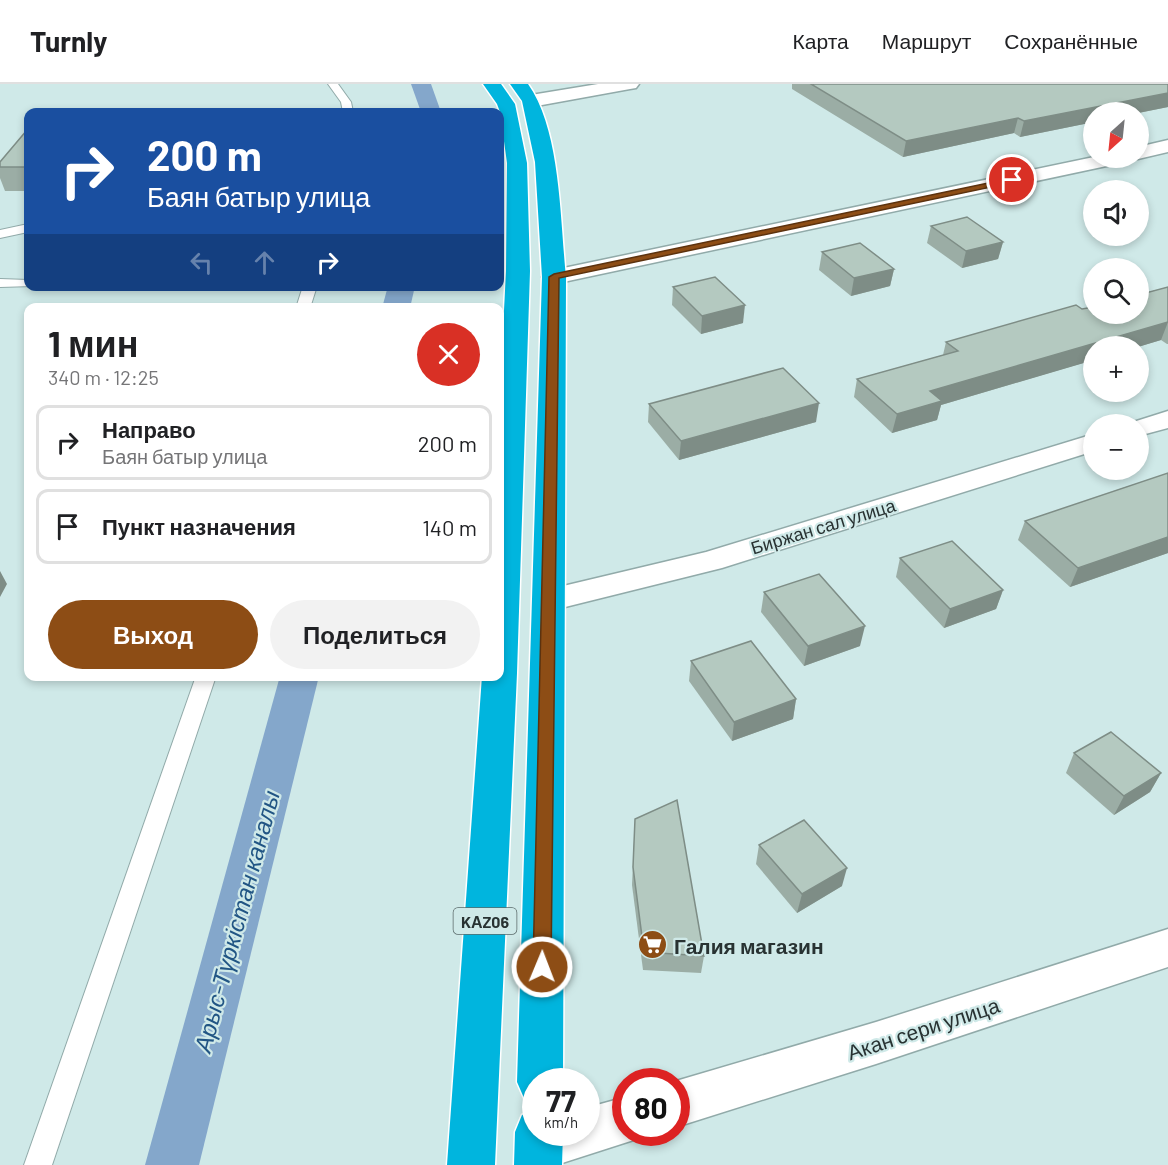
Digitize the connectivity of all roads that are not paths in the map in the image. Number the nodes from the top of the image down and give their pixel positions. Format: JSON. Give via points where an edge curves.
{"nodes":[{"id":1,"x":333,"y":84,"type":"edge"},
{"id":2,"x":492,"y":84,"type":"edge"},
{"id":3,"x":630,"y":84,"type":"edge"},
{"id":4,"x":525,"y":93,"type":"edge"},
{"id":5,"x":347,"y":108,"type":"edge"},
{"id":6,"x":1168,"y":146,"type":"edge"},
{"id":7,"x":1149,"y":150,"type":"edge"},
{"id":8,"x":1083,"y":165,"type":"edge"},
{"id":9,"x":24,"y":229,"type":"edge"},
{"id":10,"x":0,"y":234,"type":"edge"},
{"id":11,"x":554,"y":277,"type":"junction"},
{"id":12,"x":0,"y":283,"type":"edge"},
{"id":13,"x":24,"y":284,"type":"edge"},
{"id":14,"x":1168,"y":419,"type":"edge"},
{"id":15,"x":1149,"y":425,"type":"edge"},
{"id":16,"x":1083,"y":445,"type":"edge"},
{"id":17,"x":504,"y":569,"type":"edge"},
{"id":18,"x":549,"y":600,"type":"junction"},
{"id":19,"x":204,"y":681,"type":"edge"},
{"id":20,"x":499,"y":681,"type":"edge"},
{"id":21,"x":1168,"y":948,"type":"edge"},
{"id":22,"x":540,"y":1068,"type":"edge"},
{"id":23,"x":690,"y":1100,"type":"edge"},
{"id":24,"x":38,"y":1165,"type":"edge"},
{"id":25,"x":471,"y":1165,"type":"edge"}],
"edges":[{"from":1,"to":5,"type":"lane"},
{"from":2,"to":17,"type":"highway","number":"KАZ06","via":[[506,104],[517,163],[518,271]]},
{"from":3,"to":4,"type":"street"},
{"from":4,"to":11,"type":"highway","number":"KАZ06","via":[[545,162]]},
{"from":6,"to":7,"type":"street"},
{"from":8,"to":11,"type":"street"},
{"from":9,"to":10,"type":"lane"},
{"from":11,"to":18,"type":"highway","number":"KАZ06"},
{"from":12,"to":13,"type":"lane"},
{"from":14,"to":15,"type":"street"},
{"from":16,"to":18,"type":"street","name":"Биржан сал улица","via":[[711,561]]},
{"from":18,"to":22,"type":"highway","number":"KАZ06"},
{"from":19,"to":24,"type":"lane"},
{"from":20,"to":25,"type":"highway","number":"KАZ06"},
{"from":21,"to":23,"type":"street","name":"Акан сери улица"}]}
